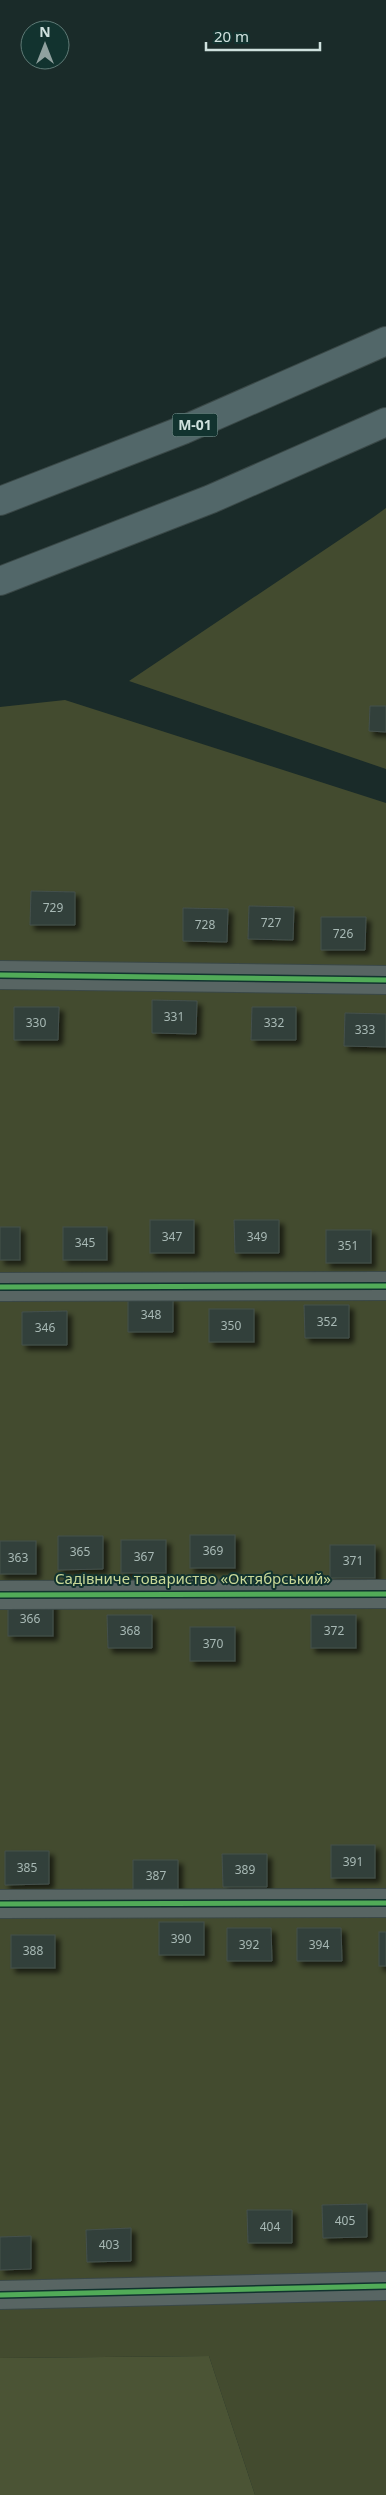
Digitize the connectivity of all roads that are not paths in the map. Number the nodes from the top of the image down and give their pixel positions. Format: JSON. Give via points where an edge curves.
{"nodes":[{"id":1,"x":386,"y":341,"type":"edge"},
{"id":2,"x":386,"y":422,"type":"edge"},
{"id":3,"x":0,"y":501,"type":"edge"},
{"id":4,"x":0,"y":581,"type":"edge"},
{"id":5,"x":0,"y":975,"type":"edge"},
{"id":6,"x":386,"y":980,"type":"edge"},
{"id":7,"x":386,"y":1286,"type":"edge"},
{"id":8,"x":0,"y":1288,"type":"edge"},
{"id":9,"x":386,"y":1594,"type":"edge"},
{"id":10,"x":0,"y":1595,"type":"edge"},
{"id":11,"x":386,"y":1903,"type":"edge"},
{"id":12,"x":0,"y":1904,"type":"edge"},
{"id":13,"x":386,"y":2286,"type":"edge"},
{"id":14,"x":0,"y":2295,"type":"edge"}],
"edges":[{"from":1,"to":3,"type":"highway","number":"М-01","via":[[183,430]]},
{"from":2,"to":4,"type":"highway","via":[[211,500]]},
{"from":5,"to":6,"type":"street"},
{"from":7,"to":8,"type":"street"},
{"from":9,"to":10,"type":"street"},
{"from":11,"to":12,"type":"street"},
{"from":13,"to":14,"type":"street"}]}
